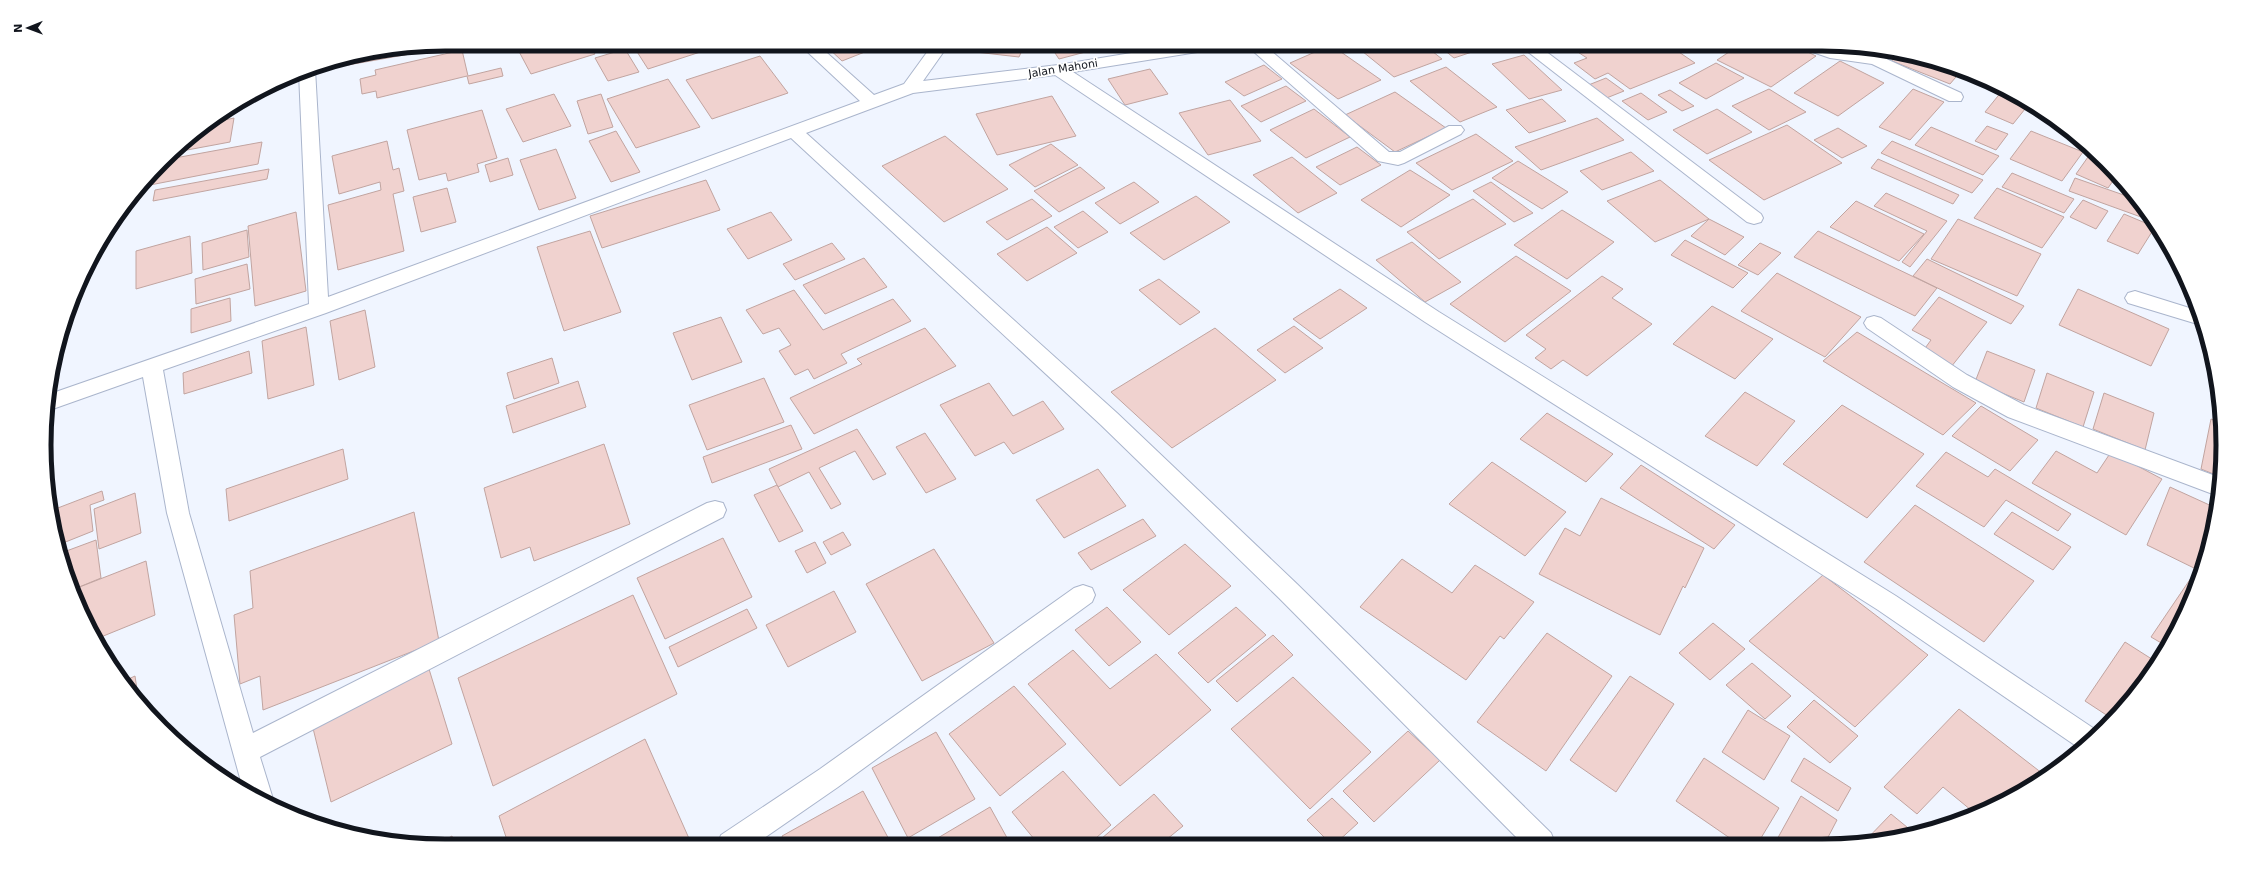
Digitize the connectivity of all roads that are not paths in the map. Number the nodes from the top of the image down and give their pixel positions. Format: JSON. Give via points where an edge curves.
{"nodes":[{"id":1,"x":815,"y":51,"type":"edge"},
{"id":2,"x":936,"y":51,"type":"edge"},
{"id":3,"x":1173,"y":51,"type":"edge"},
{"id":4,"x":1261,"y":51,"type":"edge"},
{"id":5,"x":1535,"y":51,"type":"edge"},
{"id":6,"x":1824,"y":51,"type":"edge"},
{"id":7,"x":1058,"y":70,"type":"junction"},
{"id":8,"x":307,"y":76,"type":"edge"},
{"id":9,"x":910,"y":88,"type":"junction"},
{"id":10,"x":1955,"y":97,"type":"dead end"},
{"id":11,"x":872,"y":103,"type":"junction"},
{"id":12,"x":1455,"y":130,"type":"dead end"},
{"id":13,"x":795,"y":132,"type":"junction"},
{"id":14,"x":1754,"y":218,"type":"dead end"},
{"id":15,"x":2134,"y":298,"type":"dead end"},
{"id":16,"x":319,"y":308,"type":"junction"},
{"id":17,"x":2195,"y":317,"type":"edge"},
{"id":18,"x":1874,"y":323,"type":"dead end"},
{"id":19,"x":152,"y":366,"type":"junction"},
{"id":20,"x":53,"y":401,"type":"edge"},
{"id":21,"x":2214,"y":485,"type":"edge"},
{"id":22,"x":715,"y":510,"type":"dead end"},
{"id":23,"x":1083,"y":595,"type":"dead end"},
{"id":24,"x":2086,"y":738,"type":"edge"},
{"id":25,"x":245,"y":751,"type":"junction"},
{"id":26,"x":257,"y":790,"type":"edge"},
{"id":27,"x":740,"y":839,"type":"edge"},
{"id":28,"x":1537,"y":839,"type":"edge"}],
"edges":[{"from":1,"to":11,"type":"street"},
{"from":2,"to":9,"type":"street"},
{"from":3,"to":7,"type":"street","name":"Jalan Mahoni"},
{"from":4,"to":12,"type":"street","via":[[1384,158],[1398,159],[1406,156]]},
{"from":5,"to":14,"type":"street"},
{"from":6,"to":10,"type":"street","via":[[1876,60]]},
{"from":7,"to":9,"type":"street","name":"Jalan Mahoni"},
{"from":7,"to":24,"type":"street","via":[[1432,317],[1887,603]]},
{"from":8,"to":16,"type":"street"},
{"from":9,"to":11,"type":"street","name":"Jalan Mahoni"},
{"from":11,"to":13,"type":"street","name":"Jalan Mahoni"},
{"from":13,"to":16,"type":"street","name":"Jalan Mahoni"},
{"from":13,"to":28,"type":"street","via":[[1109,419],[1288,591]]},
{"from":15,"to":17,"type":"street"},
{"from":16,"to":19,"type":"street","name":"Jalan Mahoni"},
{"from":18,"to":21,"type":"street","via":[[1960,380],[2016,411]]},
{"from":19,"to":20,"type":"street","name":"Jalan Mahoni"},
{"from":19,"to":25,"type":"street","via":[[178,513]]},
{"from":22,"to":25,"type":"street"},
{"from":23,"to":27,"type":"street"},
{"from":25,"to":26,"type":"street"}]}
